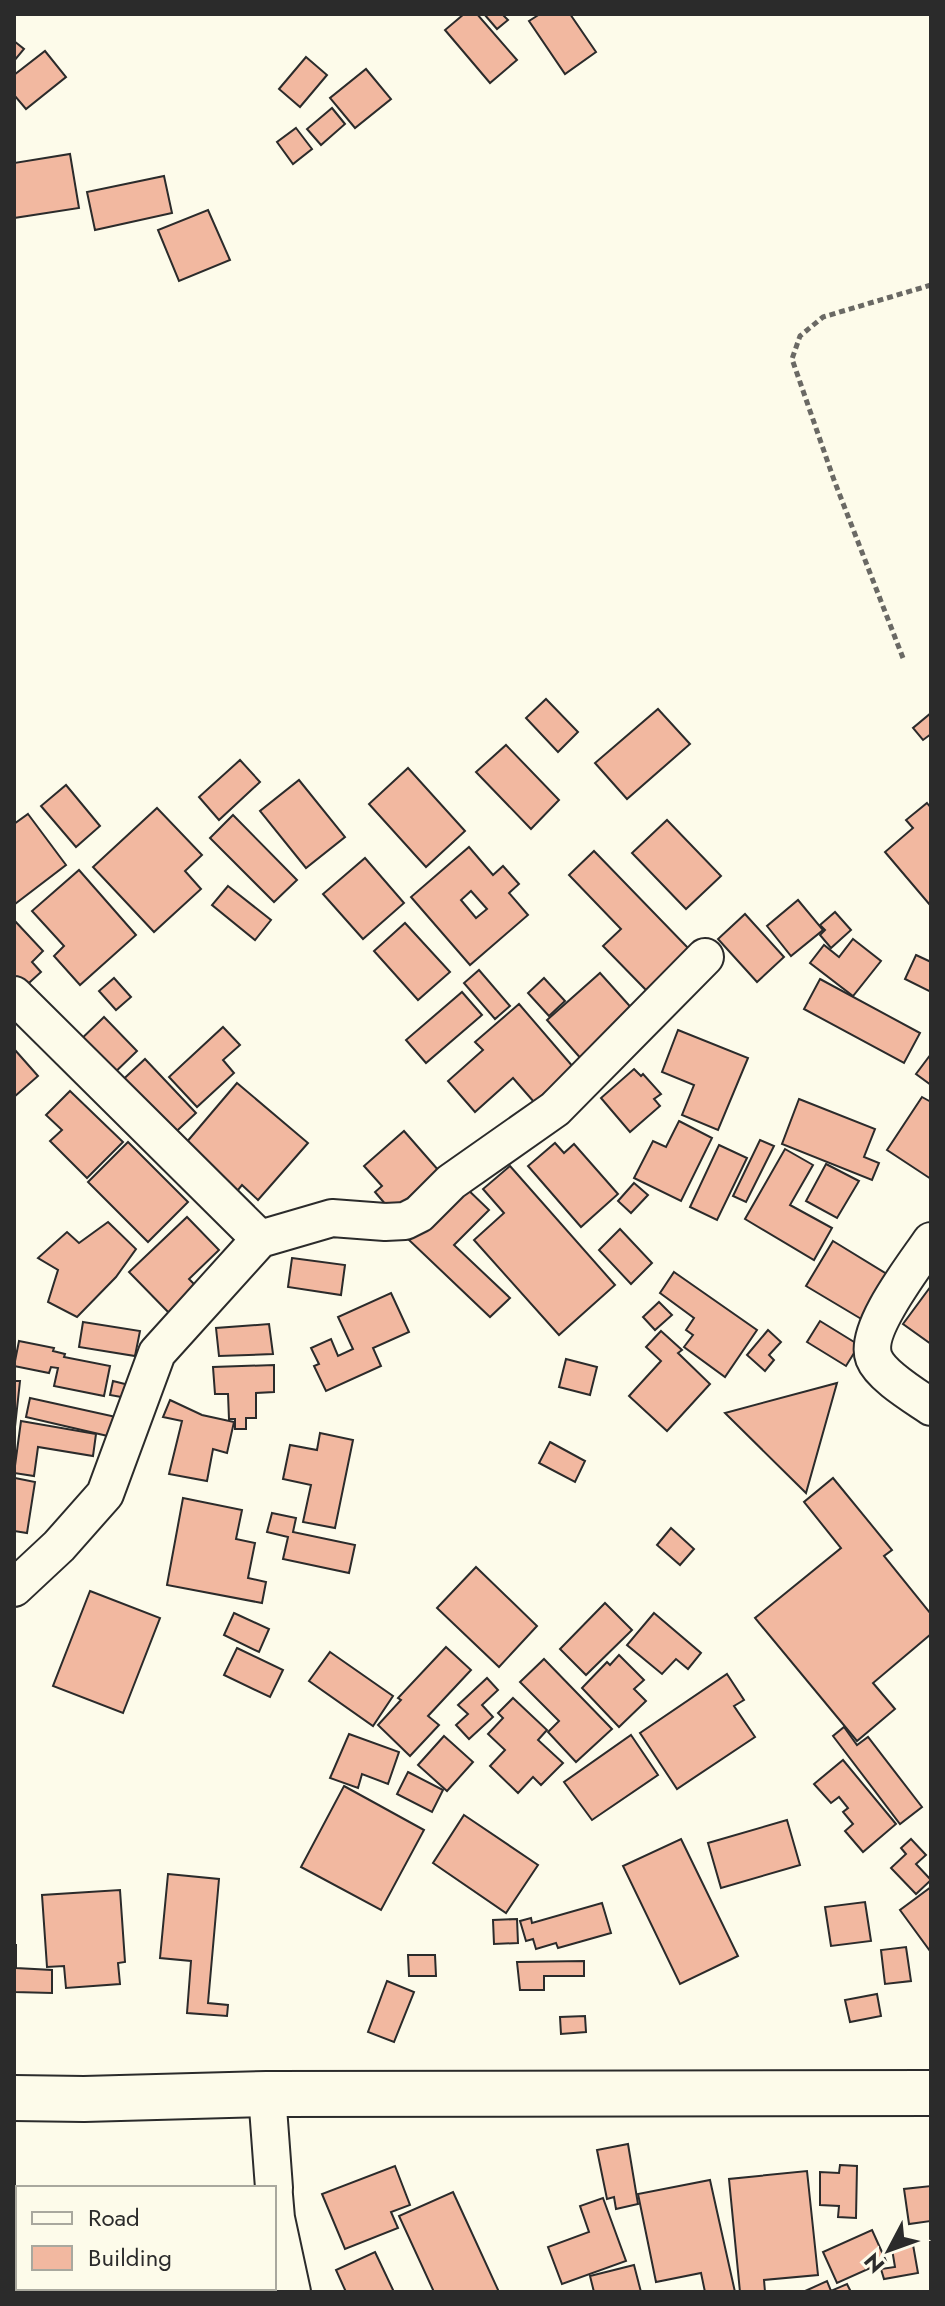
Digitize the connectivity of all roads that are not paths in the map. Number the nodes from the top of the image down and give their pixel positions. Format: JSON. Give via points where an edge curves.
{"nodes":[{"id":1,"x":705,"y":957,"type":"dead end"},
{"id":2,"x":14,"y":995,"type":"edge"},
{"id":3,"x":260,"y":1239,"type":"junction"},
{"id":4,"x":931,"y":1241,"type":"edge"},
{"id":5,"x":931,"y":1407,"type":"edge"},
{"id":6,"x":14,"y":1588,"type":"edge"},
{"id":7,"x":931,"y":2093,"type":"edge"},
{"id":8,"x":267,"y":2094,"type":"junction"},
{"id":9,"x":14,"y":2098,"type":"edge"},
{"id":10,"x":274,"y":2186,"type":"edge"},
{"id":11,"x":276,"y":2218,"type":"edge"},
{"id":12,"x":292,"y":2292,"type":"edge"}],
"edges":[{"from":1,"to":3,"type":"street","via":[[555,1109],[451,1182],[419,1214],[385,1222],[332,1218]]},
{"from":2,"to":3,"type":"street"},
{"from":3,"to":6,"type":"street","via":[[157,1353],[105,1494]]},
{"from":4,"to":5,"type":"street","via":[[872,1341],[879,1366]]},
{"from":7,"to":8,"type":"main road"},
{"from":8,"to":9,"type":"main road"},
{"from":8,"to":10,"type":"street"},
{"from":11,"to":12,"type":"street"}]}
